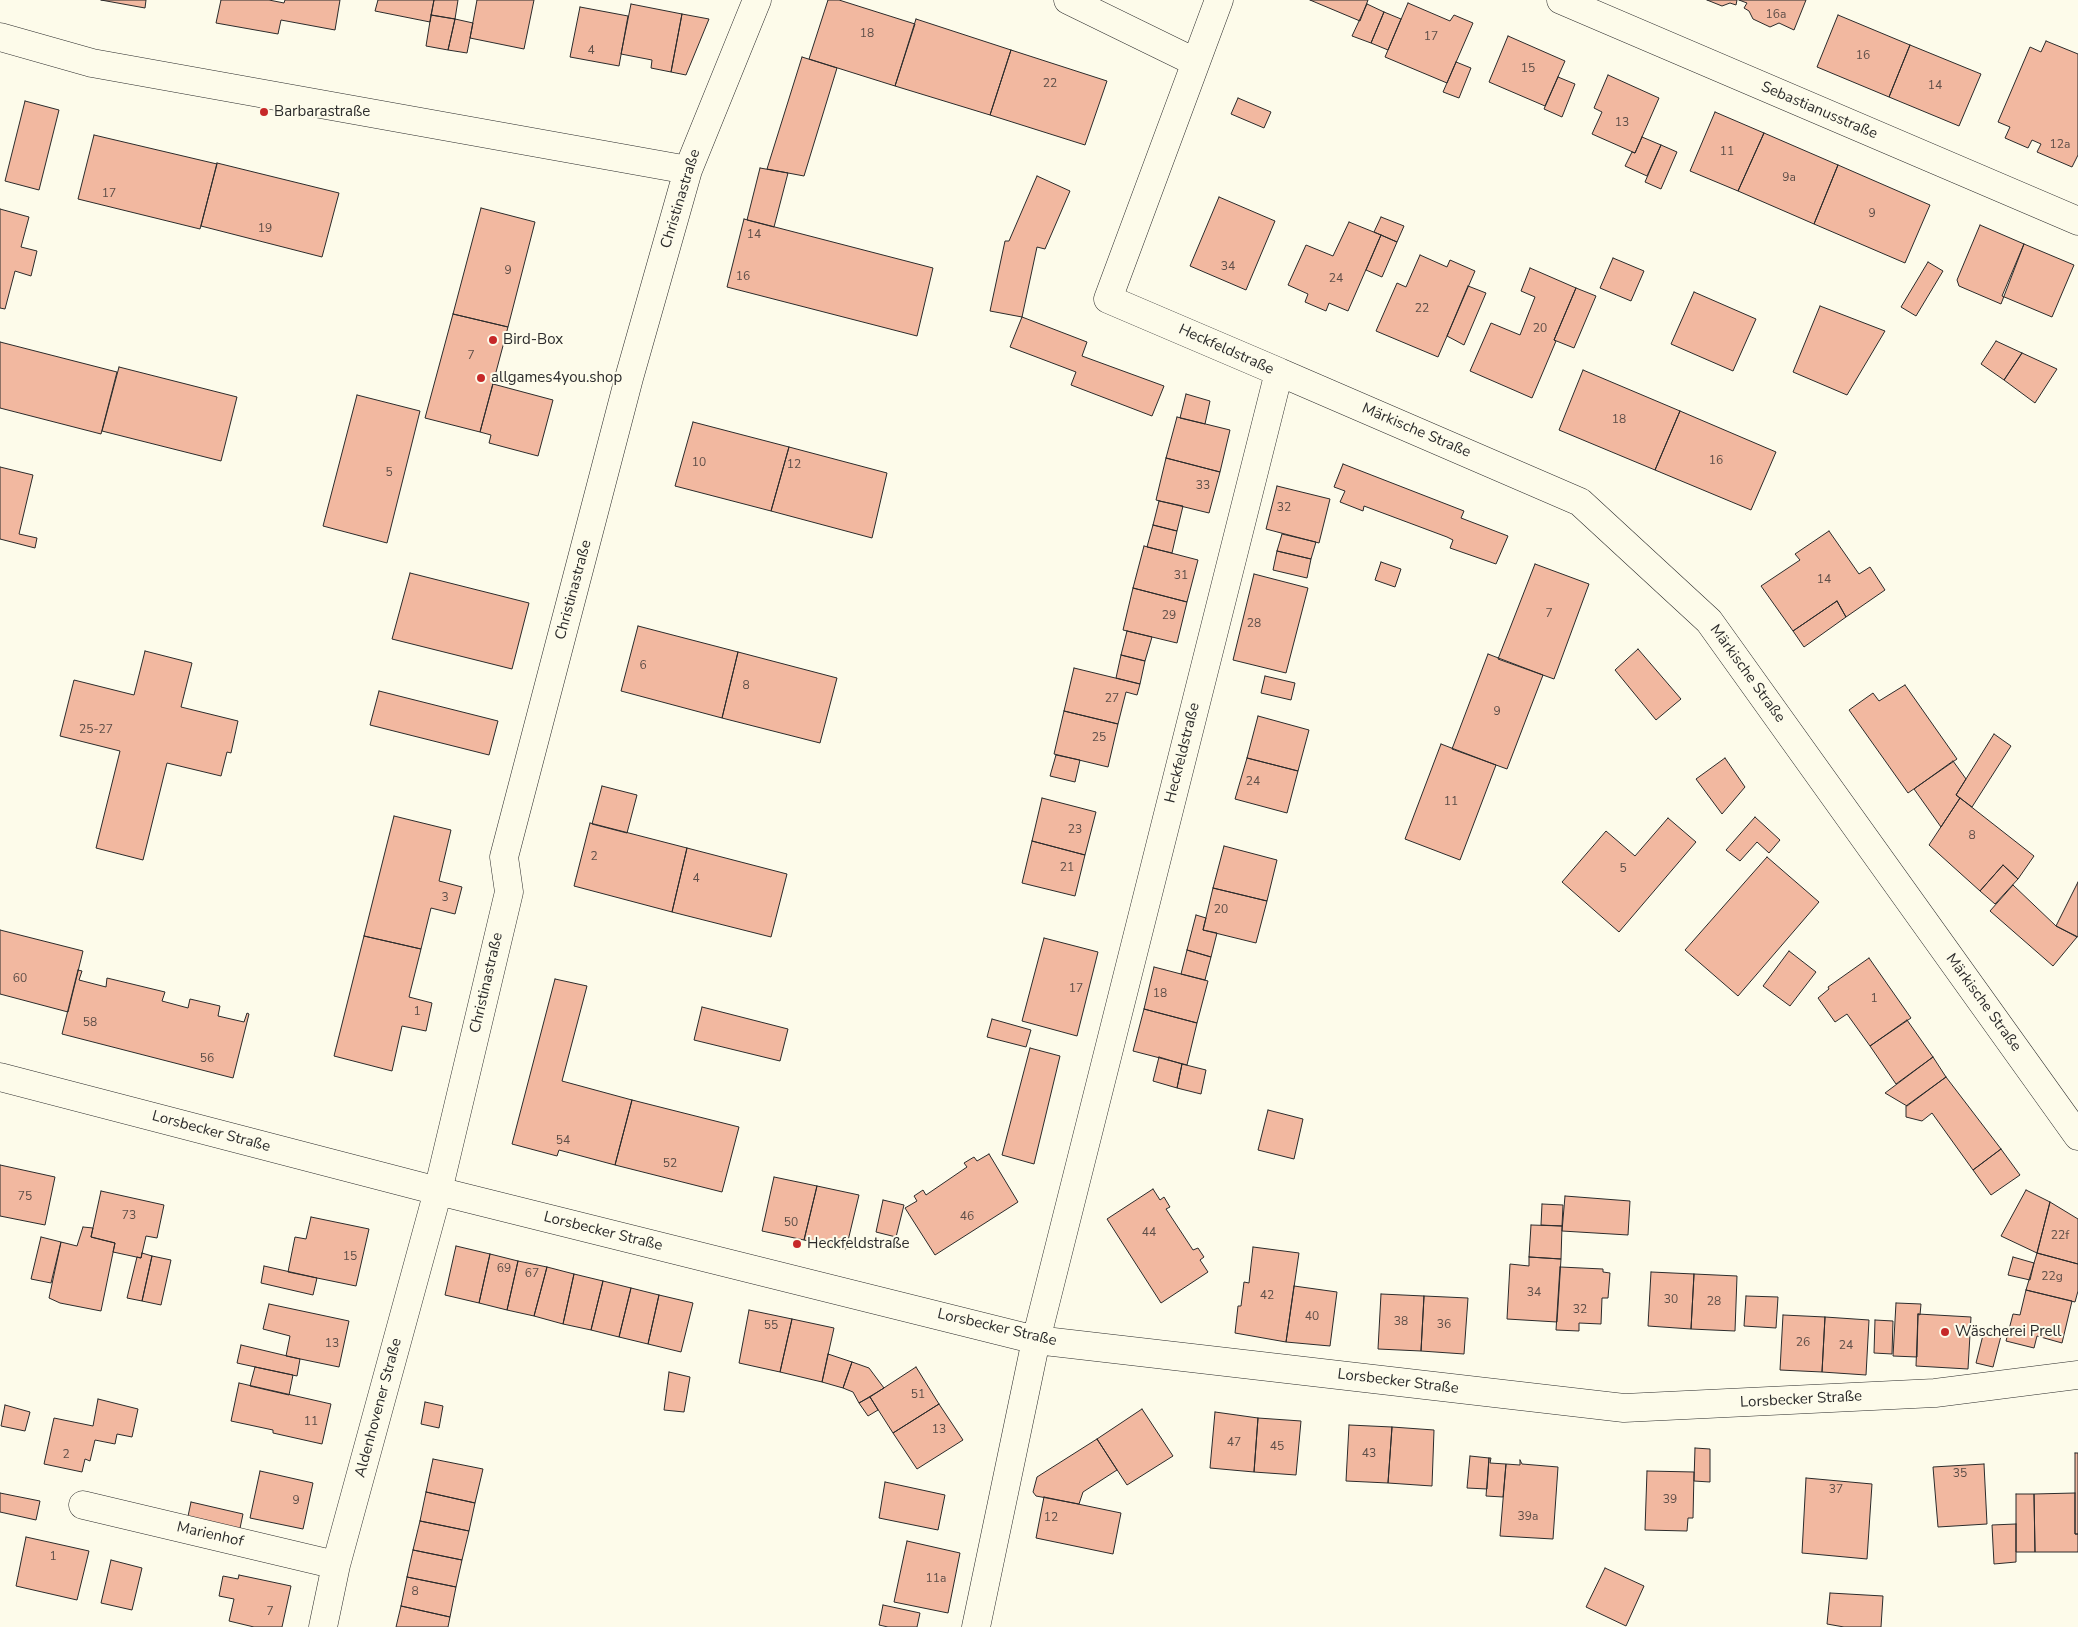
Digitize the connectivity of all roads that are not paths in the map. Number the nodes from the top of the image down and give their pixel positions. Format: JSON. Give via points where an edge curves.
{"nodes":[{"id":1,"x":757,"y":0,"type":"edge"},
{"id":2,"x":1068,"y":0,"type":"edge"},
{"id":3,"x":1219,"y":0,"type":"edge"},
{"id":4,"x":1561,"y":0,"type":"edge"},
{"id":5,"x":0,"y":37,"type":"edge"},
{"id":6,"x":1195,"y":62,"type":"junction"},
{"id":7,"x":688,"y":170,"type":"junction"},
{"id":8,"x":2078,"y":221,"type":"edge"},
{"id":9,"x":1279,"y":372,"type":"junction"},
{"id":10,"x":0,"y":1077,"type":"edge"},
{"id":11,"x":2078,"y":1136,"type":"edge"},
{"id":12,"x":438,"y":1190,"type":"junction"},
{"id":13,"x":1036,"y":1340,"type":"junction"},
{"id":14,"x":2078,"y":1375,"type":"edge"},
{"id":15,"x":83,"y":1505,"type":"dead end"},
{"id":16,"x":336,"y":1565,"type":"junction"},
{"id":17,"x":323,"y":1627,"type":"edge"},
{"id":18,"x":976,"y":1627,"type":"edge"}],
"edges":[{"from":1,"to":7,"type":"street","name":"Christinastraße"},
{"from":2,"to":6,"type":"street"},
{"from":3,"to":6,"type":"street","name":"Heckfeldstraße"},
{"from":4,"to":8,"type":"street","name":"Sebastianusstraße"},
{"from":5,"to":7,"type":"street","via":[[92,63]]},
{"from":6,"to":9,"type":"street","name":"Heckfeldstraße","via":[[1108,299]]},
{"from":7,"to":12,"type":"street","name":"Christinastraße","via":[[629,378],[504,857],[509,892]]},
{"from":9,"to":11,"type":"street","name":"Märkische Straße","via":[[1580,502],[1709,621]]},
{"from":9,"to":13,"type":"street","name":"Heckfeldstraße"},
{"from":10,"to":12,"type":"street","name":"Lorsbecker Straße"},
{"from":12,"to":13,"type":"street","name":"Lorsbecker Straße"},
{"from":12,"to":16,"type":"street","name":"Aldenhovener Straße"},
{"from":13,"to":14,"type":"street","name":"Lorsbecker Straße","via":[[1624,1408],[1934,1393]]},
{"from":13,"to":18,"type":"street","name":"Heckfeldstraße"},
{"from":15,"to":16,"type":"street","name":"Marienhof"},
{"from":16,"to":17,"type":"street","name":"Aldenhovener Straße"}]}
